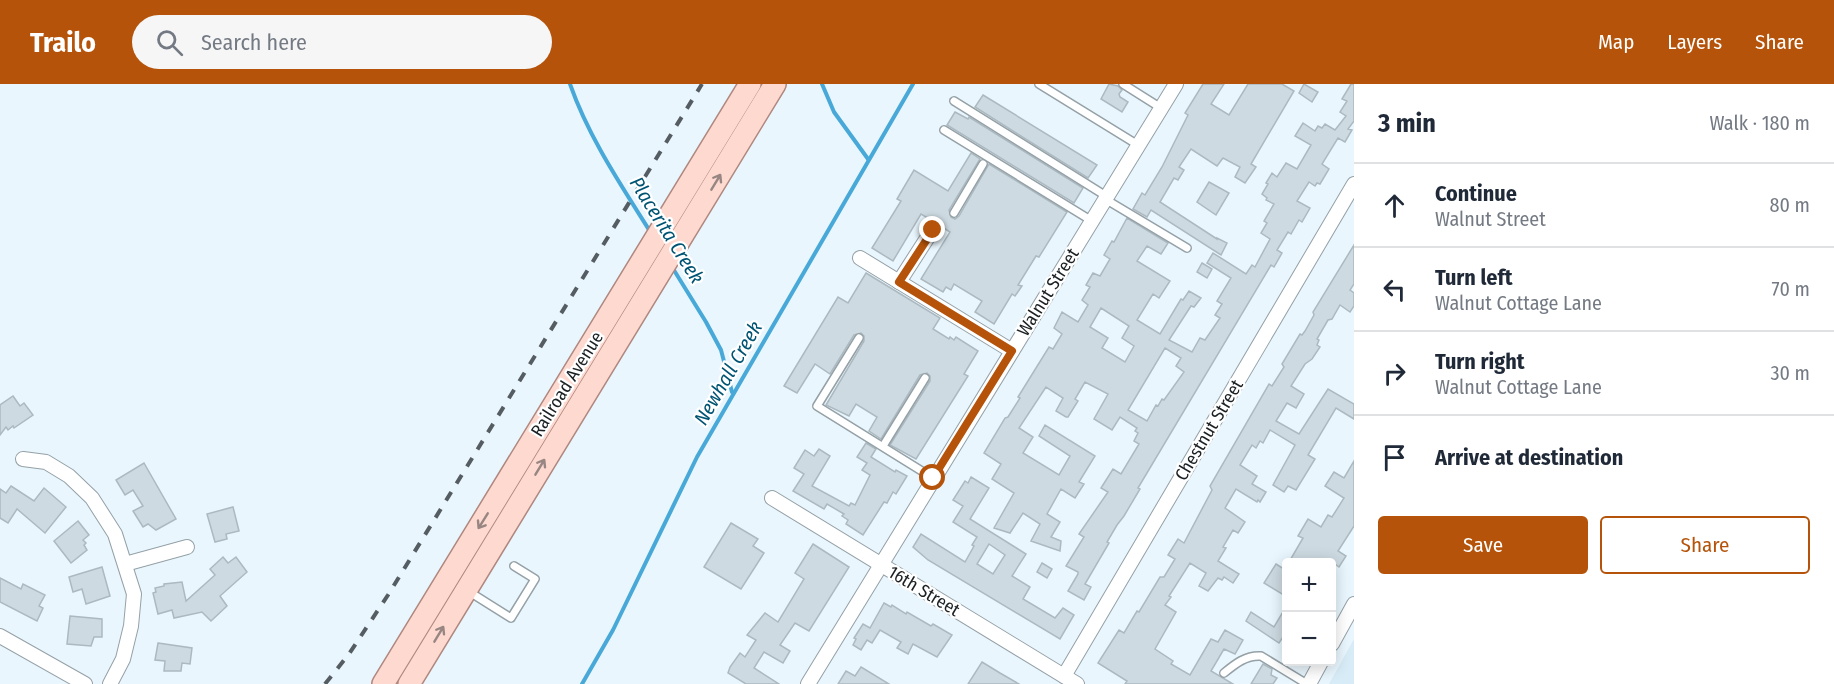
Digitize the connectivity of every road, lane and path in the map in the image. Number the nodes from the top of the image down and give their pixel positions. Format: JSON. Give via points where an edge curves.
{"nodes":[{"id":1,"x":750,"y":84,"type":"edge"},
{"id":2,"x":775,"y":84,"type":"edge"},
{"id":3,"x":1039,"y":84,"type":"edge"},
{"id":4,"x":1124,"y":84,"type":"edge"},
{"id":5,"x":1176,"y":84,"type":"edge"},
{"id":6,"x":954,"y":101,"type":"dead end"},
{"id":7,"x":1161,"y":108,"type":"junction"},
{"id":8,"x":944,"y":130,"type":"dead end"},
{"id":9,"x":1138,"y":145,"type":"junction"},
{"id":10,"x":983,"y":164,"type":"dead end"},
{"id":11,"x":1354,"y":184,"type":"edge"},
{"id":12,"x":1106,"y":198,"type":"junction"},
{"id":13,"x":954,"y":213,"type":"dead end"},
{"id":14,"x":1092,"y":221,"type":"junction"},
{"id":15,"x":933,"y":230,"type":"dead end"},
{"id":16,"x":1187,"y":248,"type":"dead end"},
{"id":17,"x":860,"y":258,"type":"dead end"},
{"id":18,"x":899,"y":282,"type":"junction"},
{"id":19,"x":859,"y":338,"type":"dead end"},
{"id":20,"x":1012,"y":351,"type":"junction"},
{"id":21,"x":925,"y":378,"type":"dead end"},
{"id":22,"x":883,"y":446,"type":"junction"},
{"id":23,"x":23,"y":459,"type":"dead end"},
{"id":24,"x":933,"y":478,"type":"junction"},
{"id":25,"x":772,"y":498,"type":"dead end"},
{"id":26,"x":187,"y":547,"type":"dead end"},
{"id":27,"x":125,"y":564,"type":"junction"},
{"id":28,"x":514,"y":566,"type":"dead end"},
{"id":29,"x":882,"y":566,"type":"junction"},
{"id":30,"x":466,"y":589,"type":"junction"},
{"id":31,"x":1354,"y":604,"type":"edge"},
{"id":32,"x":0,"y":636,"type":"edge"},
{"id":33,"x":1336,"y":637,"type":"edge"},
{"id":34,"x":1319,"y":666,"type":"edge"},
{"id":35,"x":1224,"y":673,"type":"dead end"},
{"id":36,"x":1064,"y":676,"type":"junction"},
{"id":37,"x":85,"y":684,"type":"edge"},
{"id":38,"x":110,"y":684,"type":"edge"},
{"id":39,"x":383,"y":684,"type":"edge"},
{"id":40,"x":409,"y":684,"type":"edge"},
{"id":41,"x":808,"y":684,"type":"edge"},
{"id":42,"x":1077,"y":684,"type":"edge"},
{"id":43,"x":1308,"y":684,"type":"edge"}],
"edges":[{"from":1,"to":39,"type":"main road","name":"Railroad Avenue","one_way":true},
{"from":30,"to":2,"type":"main road","name":"Railroad Avenue","one_way":true},
{"from":3,"to":9,"type":"lane"},
{"from":4,"to":7,"type":"lane"},
{"from":5,"to":7,"type":"street","name":"Walnut Street"},
{"from":6,"to":12,"type":"lane"},
{"from":7,"to":9,"type":"street","name":"Walnut Street"},
{"from":8,"to":14,"type":"lane"},
{"from":9,"to":12,"type":"street","name":"Walnut Street"},
{"from":10,"to":13,"type":"lane"},
{"from":11,"to":36,"type":"street","name":"Chestnut Street"},
{"from":12,"to":14,"type":"street","name":"Walnut Street"},
{"from":12,"to":16,"type":"lane"},
{"from":14,"to":20,"type":"street","name":"Walnut Street"},
{"from":15,"to":18,"type":"street"},
{"from":17,"to":18,"type":"street"},
{"from":18,"to":20,"type":"street"},
{"from":19,"to":22,"type":"lane","via":[[816,406]]},
{"from":20,"to":24,"type":"street","name":"Walnut Street"},
{"from":21,"to":22,"type":"lane"},
{"from":22,"to":24,"type":"lane"},
{"from":23,"to":27,"type":"street","via":[[46,462],[69,476],[92,498],[115,534]]},
{"from":24,"to":29,"type":"street","name":"Walnut Street"},
{"from":25,"to":29,"type":"street","name":"16th Street"},
{"from":26,"to":27,"type":"street"},
{"from":27,"to":38,"type":"street","via":[[134,594],[131,626],[123,659]]},
{"from":28,"to":30,"type":"lane","via":[[535,579],[511,618]]},
{"from":29,"to":36,"type":"street","name":"16th Street"},
{"from":29,"to":41,"type":"street","name":"Walnut Street"},
{"from":40,"to":30,"type":"main road","name":"Railroad Avenue","one_way":true},
{"from":31,"to":33,"type":"street"},
{"from":32,"to":37,"type":"street"},
{"from":34,"to":43,"type":"street"},
{"from":35,"to":43,"type":"lane","via":[[1239,662],[1261,656]]},
{"from":36,"to":42,"type":"street","name":"16th Street"}]}
